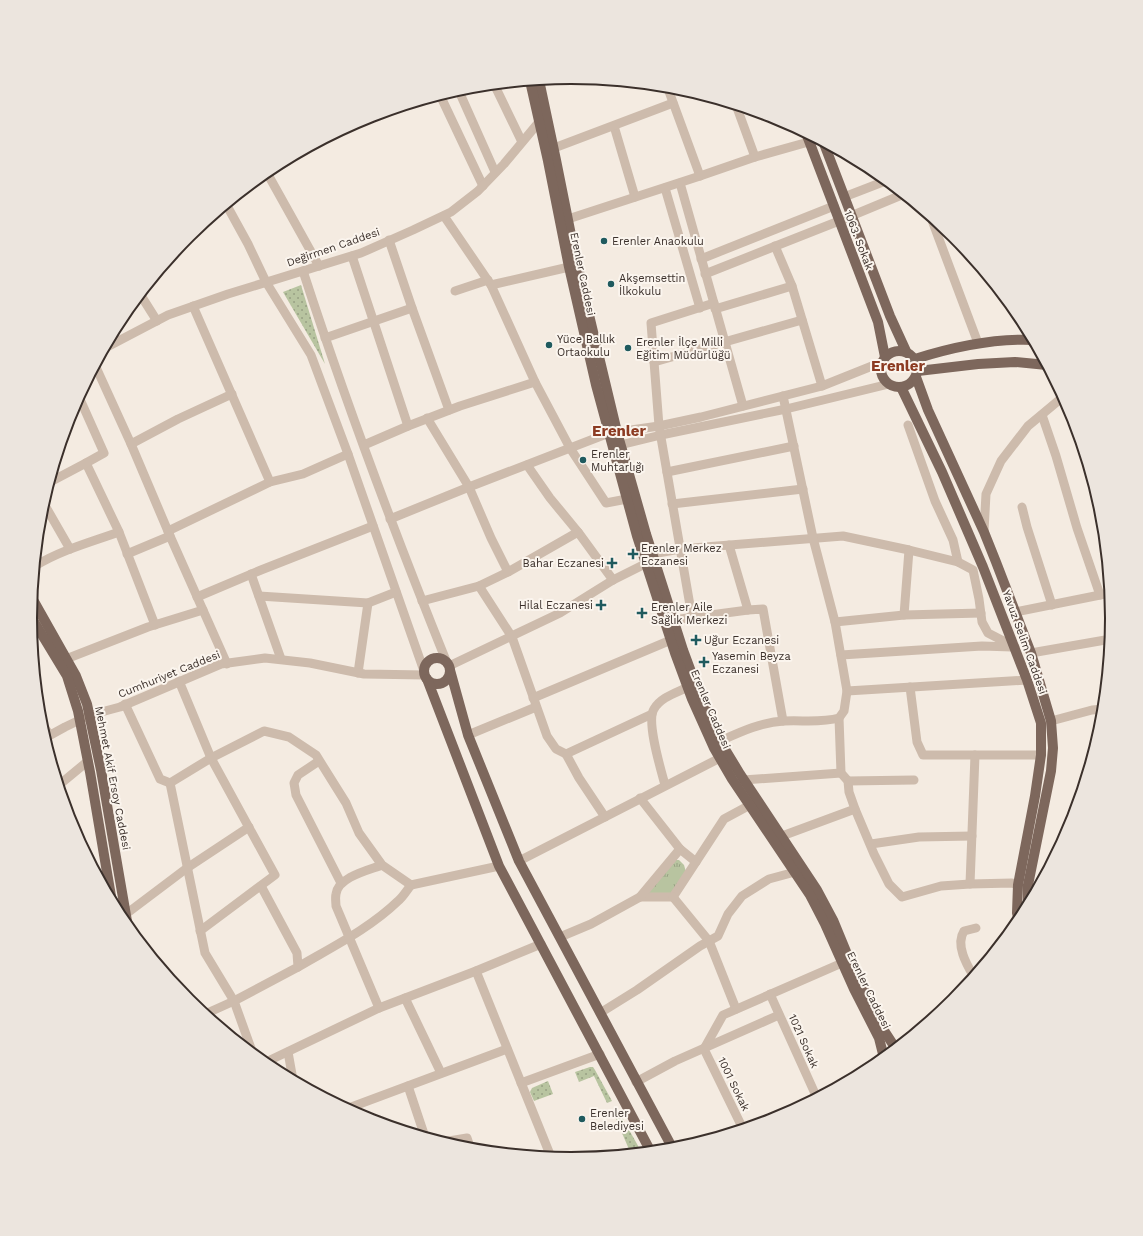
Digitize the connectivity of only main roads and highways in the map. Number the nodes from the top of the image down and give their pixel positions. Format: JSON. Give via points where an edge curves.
{"nodes":[{"id":1,"x":540,"y":85,"type":"edge"},
{"id":2,"x":531,"y":86,"type":"edge"},
{"id":3,"x":816,"y":143,"type":"edge"},
{"id":4,"x":826,"y":148,"type":"edge"},
{"id":5,"x":1027,"y":340,"type":"edge"},
{"id":6,"x":906,"y":351,"type":"junction"},
{"id":7,"x":915,"y":359,"type":"junction"},
{"id":8,"x":883,"y":360,"type":"junction"},
{"id":9,"x":1041,"y":364,"type":"edge"},
{"id":10,"x":917,"y":374,"type":"junction"},
{"id":11,"x":901,"y":387,"type":"junction"},
{"id":12,"x":613,"y":433,"type":"junction"},
{"id":13,"x":651,"y":559,"type":"junction"},
{"id":14,"x":37,"y":608,"type":"edge"},
{"id":15,"x":37,"y":627,"type":"edge"},
{"id":16,"x":449,"y":666,"type":"junction"},
{"id":17,"x":425,"y":675,"type":"junction"},
{"id":18,"x":109,"y":885,"type":"edge"},
{"id":19,"x":1028,"y":895,"type":"edge"},
{"id":20,"x":126,"y":913,"type":"edge"},
{"id":21,"x":1017,"y":913,"type":"edge"},
{"id":22,"x":893,"y":1045,"type":"edge"},
{"id":23,"x":882,"y":1052,"type":"edge"},
{"id":24,"x":669,"y":1143,"type":"edge"},
{"id":25,"x":648,"y":1147,"type":"edge"}],
"edges":[{"from":1,"to":12,"type":"main road","name":"Erenler Caddesi"},
{"from":2,"to":12,"type":"main road","name":"Erenler Caddesi","via":[[596,385]]},
{"from":3,"to":8,"type":"main road","name":"1063. Sokak","via":[[839,221],[878,322]]},
{"from":4,"to":6,"type":"main road","name":"1063. Sokak"},
{"from":5,"to":7,"type":"main road","via":[[978,343]]},
{"from":6,"to":7,"type":"main road"},
{"from":6,"to":8,"type":"main road","via":[[894,351]]},
{"from":7,"to":10,"type":"main road"},
{"from":8,"to":11,"type":"main road","via":[[881,368],[884,379],[889,384]]},
{"from":9,"to":10,"type":"main road","via":[[1015,362],[978,364]]},
{"from":10,"to":11,"type":"main road","via":[[912,382]]},
{"from":10,"to":19,"type":"main road","name":"Yavuz Selim Caddesi","via":[[928,410],[984,532],[1031,653],[1051,721],[1051,771]]},
{"from":11,"to":21,"type":"main road","name":"Yavuz Selim Caddesi","via":[[942,472],[983,567],[1015,647],[1041,723],[1041,756],[1018,884]]},
{"from":12,"to":13,"type":"main road","name":"Erenler Caddesi","via":[[620,445]]},
{"from":12,"to":13,"type":"main road","name":"Erenler Caddesi","via":[[627,499]]},
{"from":13,"to":22,"type":"main road","name":"Erenler Caddesi","via":[[700,696],[720,741],[743,780],[817,890],[881,1026]]},
{"from":13,"to":23,"type":"main road","name":"Erenler Caddesi","via":[[671,640],[714,748],[810,895],[879,1038]]},
{"from":14,"to":20,"type":"main road","name":"Mehmet Akif Ersoy Caddesi","via":[[76,676],[87,704]]},
{"from":15,"to":18,"type":"main road","name":"Mehmet Akif Ersoy Caddesi","via":[[67,676],[80,720]]},
{"from":16,"to":17,"type":"main road","via":[[439,658],[431,660],[425,666]]},
{"from":16,"to":17,"type":"main road","via":[[448,678],[443,683],[432,683]]},
{"from":16,"to":24,"type":"main road","via":[[468,735],[518,861]]},
{"from":17,"to":25,"type":"main road","via":[[499,866]]}]}
